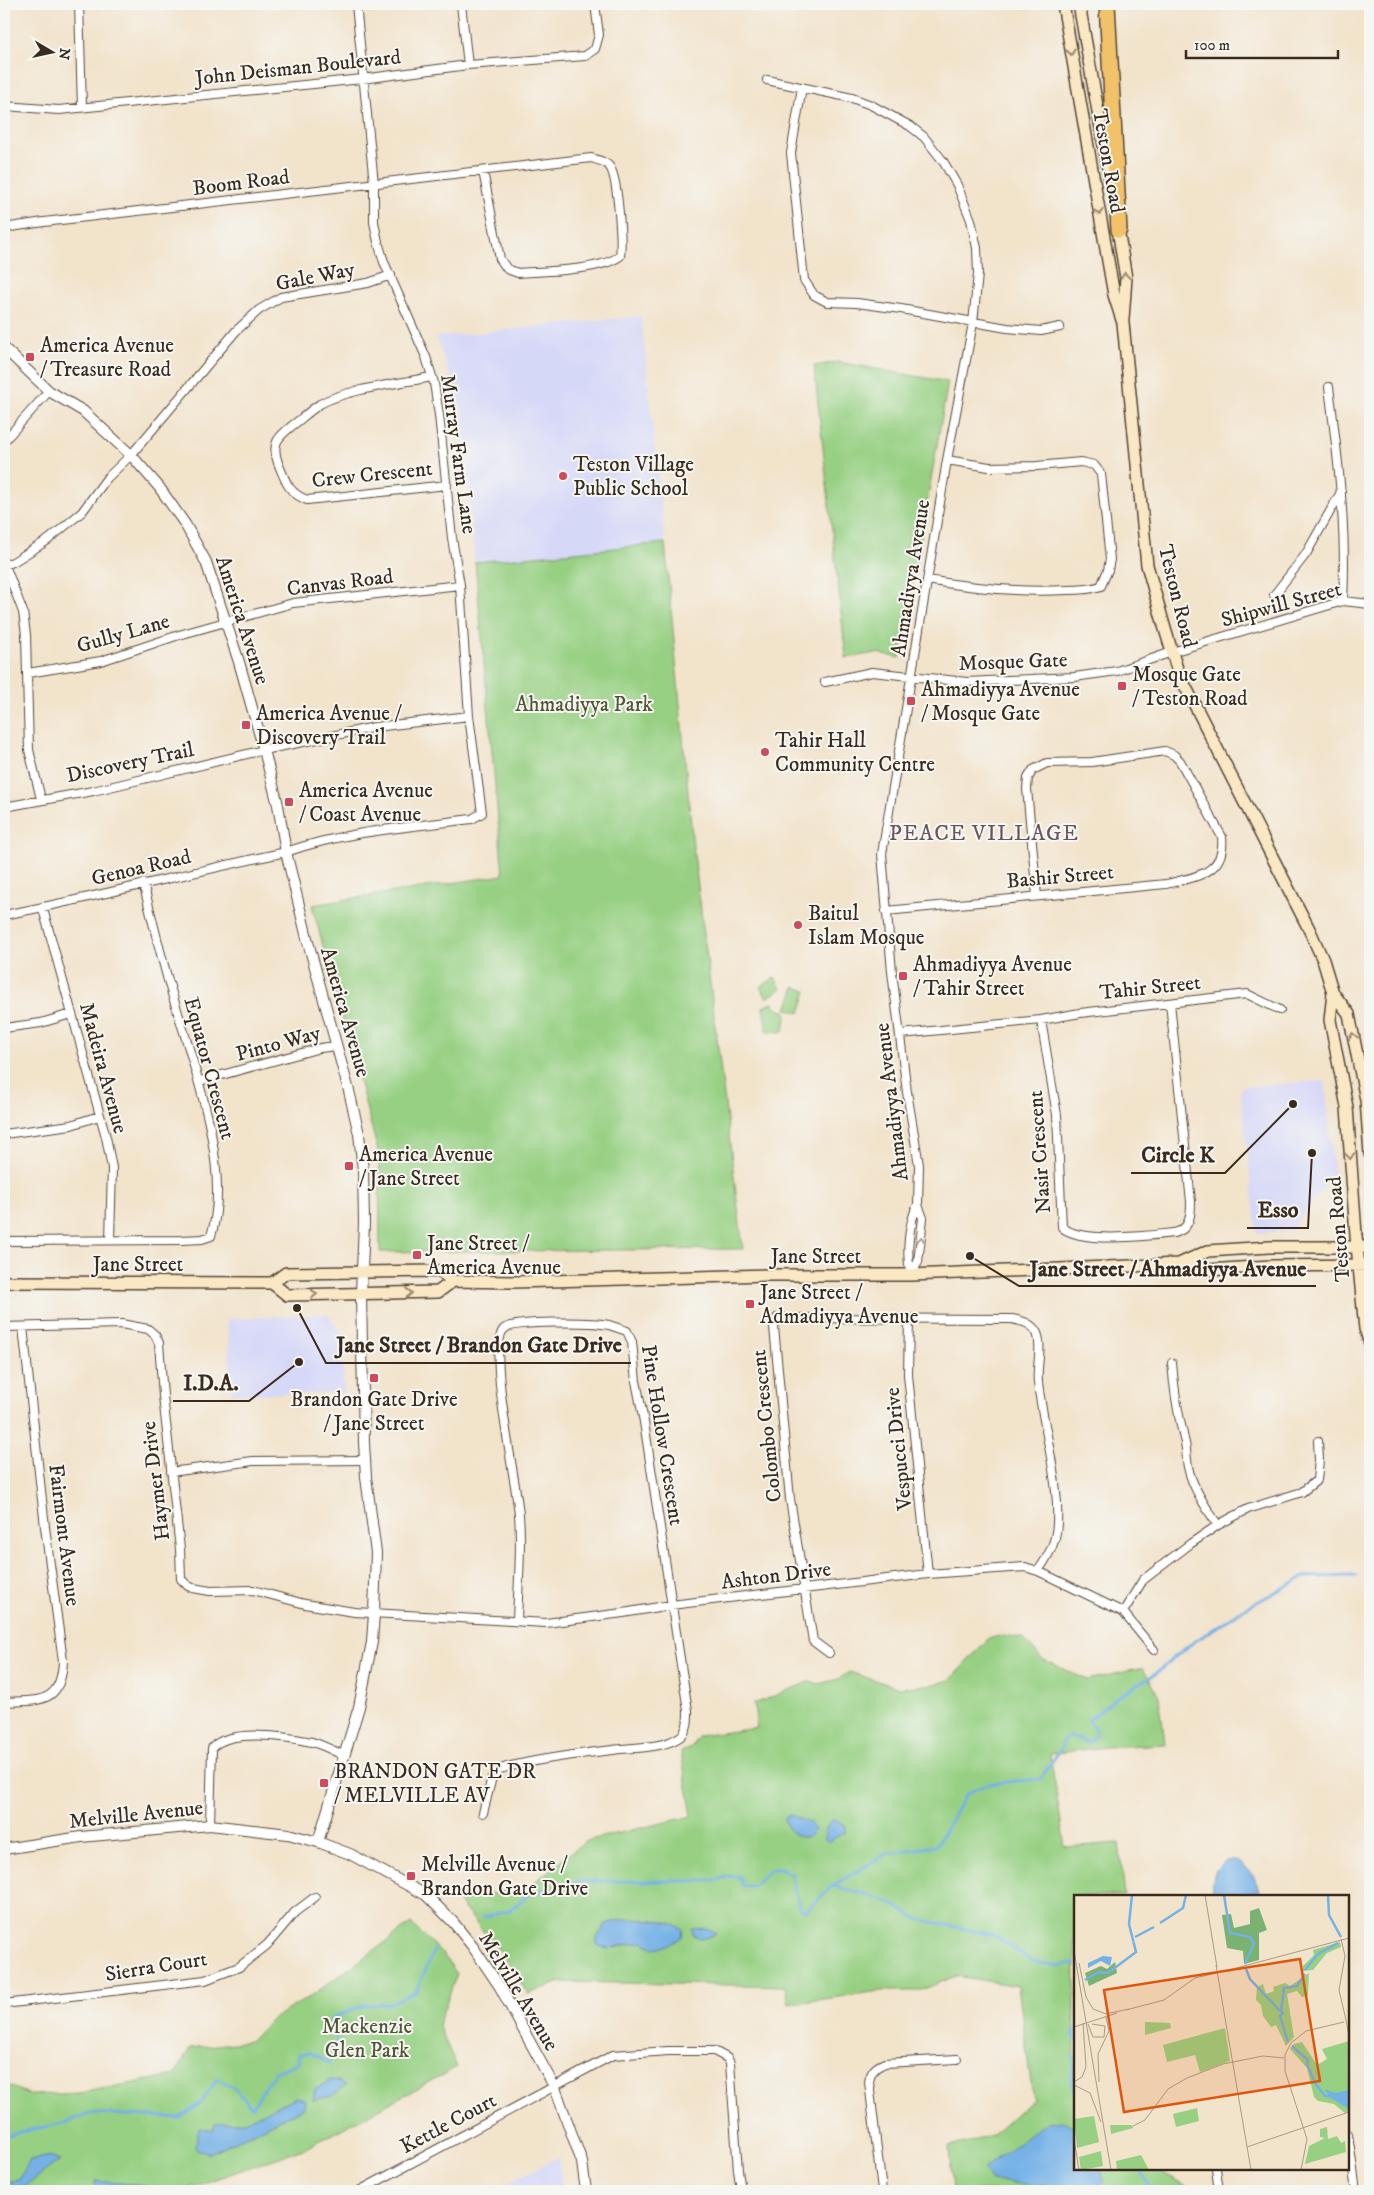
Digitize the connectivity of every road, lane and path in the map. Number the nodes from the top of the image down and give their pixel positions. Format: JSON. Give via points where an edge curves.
{"nodes":[{"id":1,"x":79,"y":4,"type":"edge"},
{"id":2,"x":356,"y":4,"type":"edge"},
{"id":3,"x":461,"y":4,"type":"edge"},
{"id":4,"x":595,"y":4,"type":"edge"},
{"id":5,"x":1063,"y":4,"type":"edge"},
{"id":6,"x":1079,"y":4,"type":"edge"},
{"id":7,"x":1108,"y":4,"type":"edge"},
{"id":8,"x":468,"y":65,"type":"junction"},
{"id":9,"x":362,"y":79,"type":"junction"},
{"id":10,"x":767,"y":80,"type":"dead end"},
{"id":11,"x":802,"y":87,"type":"junction"},
{"id":12,"x":4,"y":106,"type":"edge"},
{"id":13,"x":82,"y":107,"type":"junction"},
{"id":14,"x":483,"y":171,"type":"junction"},
{"id":15,"x":374,"y":184,"type":"junction"},
{"id":16,"x":4,"y":228,"type":"edge"},
{"id":17,"x":1118,"y":230,"type":"junction"},
{"id":18,"x":392,"y":275,"type":"junction"},
{"id":19,"x":1123,"y":323,"type":"junction"},
{"id":20,"x":973,"y":324,"type":"junction"},
{"id":21,"x":1060,"y":327,"type":"dead end"},
{"id":22,"x":4,"y":348,"type":"edge"},
{"id":23,"x":432,"y":377,"type":"junction"},
{"id":24,"x":1329,"y":386,"type":"dead end"},
{"id":25,"x":49,"y":391,"type":"junction"},
{"id":26,"x":4,"y":441,"type":"edge"},
{"id":27,"x":131,"y":454,"type":"junction"},
{"id":28,"x":947,"y":460,"type":"junction"},
{"id":29,"x":447,"y":485,"type":"junction"},
{"id":30,"x":1341,"y":492,"type":"junction"},
{"id":31,"x":4,"y":565,"type":"edge"},
{"id":32,"x":927,"y":580,"type":"junction"},
{"id":33,"x":460,"y":585,"type":"junction"},
{"id":34,"x":1274,"y":595,"type":"dead end"},
{"id":35,"x":1343,"y":601,"type":"junction"},
{"id":36,"x":1370,"y":604,"type":"edge"},
{"id":37,"x":226,"y":623,"type":"junction"},
{"id":38,"x":1172,"y":652,"type":"junction"},
{"id":39,"x":28,"y":673,"type":"junction"},
{"id":40,"x":911,"y":675,"type":"junction"},
{"id":41,"x":825,"y":682,"type":"dead end"},
{"id":42,"x":469,"y":716,"type":"junction"},
{"id":43,"x":264,"y":750,"type":"junction"},
{"id":44,"x":41,"y":799,"type":"junction"},
{"id":45,"x":4,"y":807,"type":"edge"},
{"id":46,"x":482,"y":814,"type":"joint"},
{"id":47,"x":286,"y":852,"type":"junction"},
{"id":48,"x":143,"y":883,"type":"junction"},
{"id":49,"x":1037,"y":896,"type":"junction"},
{"id":50,"x":43,"y":909,"type":"junction"},
{"id":51,"x":886,"y":911,"type":"junction"},
{"id":52,"x":4,"y":915,"type":"edge"},
{"id":53,"x":1333,"y":993,"type":"junction"},
{"id":54,"x":1170,"y":1003,"type":"junction"},
{"id":55,"x":1280,"y":1010,"type":"dead end"},
{"id":56,"x":71,"y":1014,"type":"junction"},
{"id":57,"x":1041,"y":1020,"type":"junction"},
{"id":58,"x":4,"y":1028,"type":"edge"},
{"id":59,"x":902,"y":1034,"type":"junction"},
{"id":60,"x":336,"y":1046,"type":"junction"},
{"id":61,"x":200,"y":1082,"type":"junction"},
{"id":62,"x":99,"y":1116,"type":"junction"},
{"id":63,"x":4,"y":1134,"type":"edge"},
{"id":64,"x":1370,"y":1154,"type":"edge"},
{"id":65,"x":110,"y":1240,"type":"junction"},
{"id":66,"x":4,"y":1241,"type":"edge"},
{"id":67,"x":1370,"y":1247,"type":"edge"},
{"id":68,"x":1357,"y":1248,"type":"junction"},
{"id":69,"x":1179,"y":1264,"type":"junction"},
{"id":70,"x":1365,"y":1265,"type":"edge"},
{"id":71,"x":362,"y":1272,"type":"junction"},
{"id":72,"x":911,"y":1275,"type":"junction"},
{"id":73,"x":453,"y":1281,"type":"junction"},
{"id":74,"x":4,"y":1282,"type":"edge"},
{"id":75,"x":272,"y":1283,"type":"junction"},
{"id":76,"x":361,"y":1294,"type":"junction"},
{"id":77,"x":909,"y":1319,"type":"junction"},
{"id":78,"x":4,"y":1327,"type":"edge"},
{"id":79,"x":23,"y":1327,"type":"junction"},
{"id":80,"x":1370,"y":1343,"type":"edge"},
{"id":81,"x":1172,"y":1363,"type":"dead end"},
{"id":82,"x":1318,"y":1441,"type":"dead end"},
{"id":83,"x":366,"y":1460,"type":"junction"},
{"id":84,"x":171,"y":1472,"type":"junction"},
{"id":85,"x":1218,"y":1525,"type":"junction"},
{"id":86,"x":1038,"y":1571,"type":"junction"},
{"id":87,"x":928,"y":1574,"type":"junction"},
{"id":88,"x":805,"y":1590,"type":"junction"},
{"id":89,"x":671,"y":1605,"type":"junction"},
{"id":90,"x":1123,"y":1612,"type":"junction"},
{"id":91,"x":374,"y":1613,"type":"junction"},
{"id":92,"x":517,"y":1621,"type":"junction"},
{"id":93,"x":1154,"y":1650,"type":"dead end"},
{"id":94,"x":829,"y":1653,"type":"dead end"},
{"id":95,"x":4,"y":1702,"type":"edge"},
{"id":96,"x":345,"y":1756,"type":"junction"},
{"id":97,"x":483,"y":1812,"type":"dead end"},
{"id":98,"x":210,"y":1825,"type":"junction"},
{"id":99,"x":318,"y":1842,"type":"junction"},
{"id":100,"x":4,"y":1849,"type":"edge"},
{"id":101,"x":315,"y":1897,"type":"dead end"},
{"id":102,"x":4,"y":2004,"type":"edge"},
{"id":103,"x":957,"y":2058,"type":"dead end"},
{"id":104,"x":555,"y":2088,"type":"junction"},
{"id":105,"x":1349,"y":2141,"type":"edge"},
{"id":106,"x":1216,"y":2170,"type":"edge"},
{"id":107,"x":359,"y":2191,"type":"edge"},
{"id":108,"x":586,"y":2191,"type":"edge"},
{"id":109,"x":742,"y":2191,"type":"edge"},
{"id":110,"x":882,"y":2191,"type":"edge"},
{"id":111,"x":1219,"y":2191,"type":"edge"},
{"id":112,"x":1356,"y":2191,"type":"edge"}],
"edges":[{"from":1,"to":13,"type":"street"},
{"from":2,"to":9,"type":"street","name":"Murray Farm Lane"},
{"from":3,"to":8,"type":"street"},
{"from":4,"to":8,"type":"street","name":"John Deisman Boulevard","via":[[598,35],[595,49],[585,56]]},
{"from":5,"to":19,"type":"main road","name":"Teston Road","one_way":true,"via":[[1114,295]]},
{"from":6,"to":17,"type":"main road","name":"Teston Road"},
{"from":7,"to":17,"type":"highway"},
{"from":8,"to":9,"type":"street","name":"John Deisman Boulevard"},
{"from":9,"to":13,"type":"street","name":"John Deisman Boulevard"},
{"from":9,"to":15,"type":"street","name":"Murray Farm Lane"},
{"from":10,"to":11,"type":"street","name":"Ahmadiyya Avenue"},
{"from":11,"to":20,"type":"street","name":"Ahmadiyya Avenue","via":[[852,98],[895,117],[924,137],[943,161],[971,220],[977,248]]},
{"from":11,"to":20,"type":"street","via":[[791,152],[804,280],[814,296],[827,302],[901,309]]},
{"from":12,"to":13,"type":"street","name":"John Deisman Boulevard","via":[[59,110]]},
{"from":14,"to":14,"type":"street","name":"Boom Road","via":[[500,259],[507,269],[518,273],[593,266],[612,262],[620,256],[622,244],[615,181],[610,166],[591,158]]},
{"from":14,"to":15,"type":"street","name":"Boom Road"},
{"from":15,"to":16,"type":"street","name":"Boom Road"},
{"from":15,"to":18,"type":"street","name":"Murray Farm Lane","via":[[374,222],[384,262]]},
{"from":19,"to":17,"type":"main road","name":"Teston Road","one_way":true,"via":[[1126,278]]},
{"from":18,"to":23,"type":"street","name":"Murray Farm Lane"},
{"from":18,"to":27,"type":"street","name":"Gale Way","via":[[368,283],[281,297],[269,303],[236,331]]},
{"from":19,"to":38,"type":"main road","name":"Teston Road","via":[[1148,565]]},
{"from":20,"to":21,"type":"street","via":[[1041,331]]},
{"from":20,"to":28,"type":"street","name":"Ahmadiyya Avenue"},
{"from":22,"to":25,"type":"street","name":"America Avenue"},
{"from":23,"to":29,"type":"street","name":"Murray Farm Lane"},
{"from":23,"to":29,"type":"street","name":"Crew Crescent","via":[[350,394],[321,404],[283,433],[277,439],[274,451],[294,495],[307,500]]},
{"from":24,"to":30,"type":"street"},
{"from":25,"to":26,"type":"street"},
{"from":25,"to":27,"type":"street","name":"America Avenue","via":[[83,411]]},
{"from":27,"to":31,"type":"street","name":"Gale Way","via":[[107,478],[73,522]]},
{"from":27,"to":37,"type":"street","name":"America Avenue","via":[[185,524],[206,562]]},
{"from":28,"to":32,"type":"street","name":"Ahmadiyya Avenue"},
{"from":28,"to":32,"type":"street","via":[[989,467],[1081,462],[1094,465],[1101,474],[1110,559],[1101,586],[1086,589],[1048,592],[980,589]]},
{"from":29,"to":33,"type":"street","name":"Murray Farm Lane"},
{"from":30,"to":34,"type":"street","via":[[1306,554]]},
{"from":30,"to":35,"type":"street","via":[[1345,545]]},
{"from":31,"to":39,"type":"street","via":[[23,612]]},
{"from":32,"to":40,"type":"street","name":"Ahmadiyya Avenue"},
{"from":33,"to":37,"type":"street","name":"Canvas Road","via":[[294,603]]},
{"from":33,"to":42,"type":"street","name":"Murray Farm Lane"},
{"from":35,"to":36,"type":"street","name":"Shipwill Street"},
{"from":35,"to":38,"type":"street","name":"Shipwill Street"},
{"from":37,"to":39,"type":"street","name":"Gully Lane","via":[[180,634],[101,661]]},
{"from":37,"to":43,"type":"street","name":"America Avenue"},
{"from":38,"to":40,"type":"street","name":"Mosque Gate","via":[[1116,671],[1074,677],[967,682]]},
{"from":38,"to":53,"type":"main road","name":"Teston Road","via":[[1178,672],[1310,931]]},
{"from":39,"to":44,"type":"street","via":[[29,750]]},
{"from":40,"to":41,"type":"street","name":"Mosque Gate","via":[[872,672]]},
{"from":40,"to":51,"type":"street","name":"Ahmadiyya Avenue","via":[[884,839],[882,862]]},
{"from":42,"to":43,"type":"street","name":"Discovery Trail","via":[[375,727]]},
{"from":42,"to":46,"type":"street","name":"Murray Farm Lane"},
{"from":43,"to":44,"type":"street","name":"Discovery Trail","via":[[93,791]]},
{"from":43,"to":47,"type":"street","name":"America Avenue"},
{"from":44,"to":45,"type":"street","name":"Discovery Trail"},
{"from":46,"to":47,"type":"street","name":"Genoa Road","via":[[472,820],[349,835]]},
{"from":47,"to":48,"type":"street","name":"Genoa Road"},
{"from":47,"to":60,"type":"street","name":"America Avenue"},
{"from":48,"to":50,"type":"street","name":"Genoa Road"},
{"from":48,"to":61,"type":"street","name":"Equator Crescent","via":[[165,970]]},
{"from":49,"to":49,"type":"street","name":"Bashir Street","via":[[1166,884],[1198,877],[1218,864],[1224,850],[1222,837],[1180,761],[1164,751],[1092,762],[1046,763],[1033,770],[1026,789]]},
{"from":49,"to":51,"type":"street","name":"Bashir Street"},
{"from":50,"to":52,"type":"street","name":"Genoa Road"},
{"from":50,"to":56,"type":"street","name":"Madeira Avenue"},
{"from":51,"to":59,"type":"street","name":"Ahmadiyya Avenue"},
{"from":64,"to":53,"type":"main road","name":"Teston Road","one_way":true,"via":[[1366,1100],[1349,1014]]},
{"from":53,"to":68,"type":"main road","name":"Teston Road","one_way":true,"via":[[1330,1020],[1347,1107]]},
{"from":54,"to":55,"type":"street","name":"Tahir Street","via":[[1247,994]]},
{"from":54,"to":57,"type":"street","name":"Tahir Street"},
{"from":54,"to":57,"type":"street","name":"Nasir Crescent","via":[[1192,1202],[1187,1225],[1182,1232],[1102,1238],[1068,1233],[1062,1228],[1057,1115]]},
{"from":56,"to":58,"type":"street","via":[[41,1023]]},
{"from":56,"to":62,"type":"street","name":"Madeira Avenue","via":[[90,1073]]},
{"from":57,"to":59,"type":"street","name":"Tahir Street"},
{"from":59,"to":72,"type":"street","name":"Ahmadiyya Avenue","via":[[907,1092],[919,1165],[918,1205],[924,1218],[918,1262]]},
{"from":60,"to":61,"type":"street","name":"Pinto Way"},
{"from":60,"to":71,"type":"street","name":"America Avenue","via":[[349,1091],[363,1170]]},
{"from":61,"to":65,"type":"street","name":"Equator Crescent","via":[[215,1166],[216,1203],[211,1236],[202,1240]]},
{"from":62,"to":63,"type":"street","via":[[71,1125]]},
{"from":62,"to":65,"type":"street","name":"Madeira Avenue","via":[[112,1168]]},
{"from":65,"to":66,"type":"street","name":"Equator Crescent"},
{"from":67,"to":68,"type":"main road","name":"Jane Street"},
{"from":68,"to":69,"type":"main road","name":"Jane Street","via":[[1269,1247],[1208,1251]]},
{"from":68,"to":70,"type":"main road","name":"Teston Road"},
{"from":69,"to":70,"type":"main road","name":"Jane Street","via":[[1208,1270]]},
{"from":69,"to":72,"type":"main road","name":"Jane Street"},
{"from":70,"to":80,"type":"main road","name":"Teston Road","via":[[1365,1329]]},
{"from":71,"to":73,"type":"main road","name":"Jane Street","via":[[439,1271]]},
{"from":71,"to":75,"type":"main road","name":"Jane Street","via":[[286,1273]]},
{"from":71,"to":76,"type":"street","name":"America Avenue"},
{"from":72,"to":73,"type":"main road","name":"Jane Street"},
{"from":76,"to":73,"type":"main road","name":"Jane Street","one_way":true,"via":[[438,1292]]},
{"from":74,"to":75,"type":"main road","name":"Jane Street"},
{"from":75,"to":76,"type":"main road","name":"Jane Street","one_way":true,"via":[[287,1294]]},
{"from":76,"to":83,"type":"street","name":"America Avenue"},
{"from":77,"to":86,"type":"street","name":"Colombo Crescent","via":[[1012,1319],[1025,1321],[1036,1331],[1039,1339],[1038,1381],[1057,1516],[1054,1540]]},
{"from":77,"to":87,"type":"street","name":"Vespucci Drive","via":[[908,1375]]},
{"from":77,"to":88,"type":"street","name":"Colombo Crescent","via":[[777,1318],[774,1328],[790,1499]]},
{"from":78,"to":79,"type":"street","name":"Haymer Drive"},
{"from":79,"to":84,"type":"street","name":"Haymer Drive","via":[[121,1324],[138,1325],[155,1334],[160,1348]]},
{"from":79,"to":95,"type":"street","name":"Fairmont Avenue","via":[[63,1661],[56,1691],[48,1697]]},
{"from":81,"to":85,"type":"street","via":[[1188,1468],[1203,1503]]},
{"from":82,"to":85,"type":"street","via":[[1317,1480],[1302,1492],[1248,1509]]},
{"from":83,"to":84,"type":"street","via":[[253,1462]]},
{"from":83,"to":91,"type":"street","name":"America Avenue","via":[[376,1553]]},
{"from":84,"to":91,"type":"street","name":"Haymer Drive","via":[[181,1579],[188,1586],[210,1591],[253,1590],[305,1604]]},
{"from":85,"to":90,"type":"street","via":[[1143,1580]]},
{"from":86,"to":87,"type":"street","name":"Ashton Drive","via":[[1025,1567]]},
{"from":86,"to":90,"type":"street","name":"Ashton Drive"},
{"from":87,"to":88,"type":"street","name":"Ashton Drive"},
{"from":88,"to":89,"type":"street","name":"Ashton Drive"},
{"from":88,"to":94,"type":"street","via":[[813,1641]]},
{"from":89,"to":92,"type":"street","name":"Ashton Drive","via":[[569,1621]]},
{"from":89,"to":92,"type":"street","name":"Pine Hollow Crescent","via":[[632,1342],[626,1331],[608,1325],[518,1323],[505,1327],[501,1332],[497,1355],[520,1518]]},
{"from":89,"to":97,"type":"street","via":[[688,1711],[683,1735],[662,1744],[500,1769],[492,1777]]},
{"from":90,"to":93,"type":"street","name":"Ashton Drive"},
{"from":91,"to":92,"type":"street","name":"Ashton Drive"},
{"from":91,"to":96,"type":"street","name":"America Avenue","via":[[366,1678]]},
{"from":96,"to":98,"type":"street","via":[[314,1743],[290,1738],[246,1737],[217,1741],[212,1748]]},
{"from":96,"to":99,"type":"street","name":"America Avenue"},
{"from":98,"to":99,"type":"street","name":"Melville Avenue","via":[[288,1834]]},
{"from":98,"to":100,"type":"street","name":"Melville Avenue"},
{"from":99,"to":104,"type":"street","name":"Melville Avenue","via":[[366,1862],[426,1895],[453,1922],[500,1987]]},
{"from":101,"to":102,"type":"street","name":"Sierra Court","via":[[295,1912],[267,1945],[239,1967],[205,1980]]},
{"from":103,"to":110,"type":"street","via":[[885,2063],[871,2073],[869,2082]]},
{"from":104,"to":107,"type":"street","name":"Kettle Court"},
{"from":104,"to":108,"type":"street","name":"Melville Avenue","via":[[582,2162]]},
{"from":104,"to":109,"type":"street","name":"Kettle Court","via":[[613,2055],[714,2051],[727,2058],[733,2084]]},
{"from":105,"to":112,"type":"street"},
{"from":106,"to":111,"type":"street"}]}
